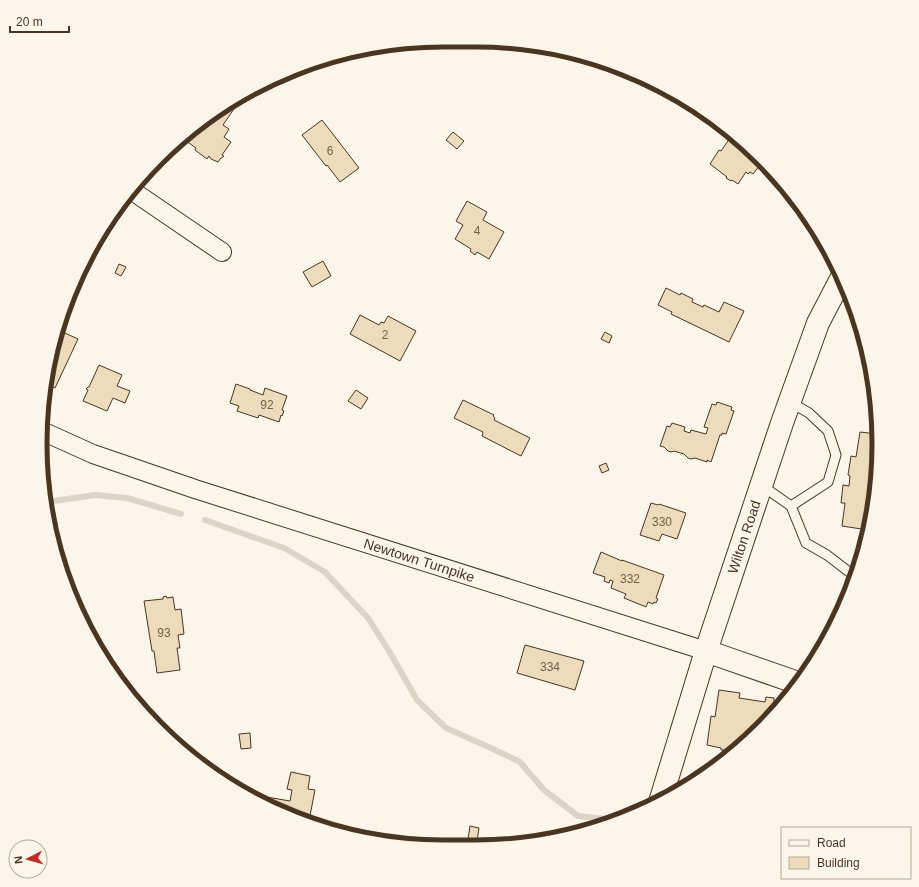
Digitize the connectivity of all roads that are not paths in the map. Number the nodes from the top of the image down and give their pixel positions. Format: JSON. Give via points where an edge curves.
{"nodes":[{"id":1,"x":136,"y":193,"type":"edge"},
{"id":2,"x":222,"y":252,"type":"dead end"},
{"id":3,"x":838,"y":284,"type":"edge"},
{"id":4,"x":790,"y":402,"type":"junction"},
{"id":5,"x":47,"y":433,"type":"edge"},
{"id":6,"x":761,"y":485,"type":"junction"},
{"id":7,"x":790,"y":506,"type":"junction"},
{"id":8,"x":850,"y":573,"type":"edge"},
{"id":9,"x":706,"y":651,"type":"junction"},
{"id":10,"x":793,"y":681,"type":"edge"},
{"id":11,"x":663,"y":793,"type":"edge"}],
"edges":[{"from":1,"to":2,"type":"street"},
{"from":3,"to":4,"type":"main road","name":"Wilton Road","via":[[818,322]]},
{"from":4,"to":6,"type":"main road","name":"Wilton Road"},
{"from":4,"to":7,"type":"lane","via":[[809,413],[828,431],[836,455],[828,482]]},
{"from":5,"to":9,"type":"street","name":"Newtown Turnpike","via":[[93,454],[195,489]]},
{"from":6,"to":7,"type":"lane"},
{"from":6,"to":9,"type":"main road","name":"Wilton Road"},
{"from":7,"to":8,"type":"lane","via":[[806,543]]},
{"from":9,"to":10,"type":"main road","name":"Newtown Turnpike"},
{"from":9,"to":11,"type":"main road","name":"Wilton Road"}]}
